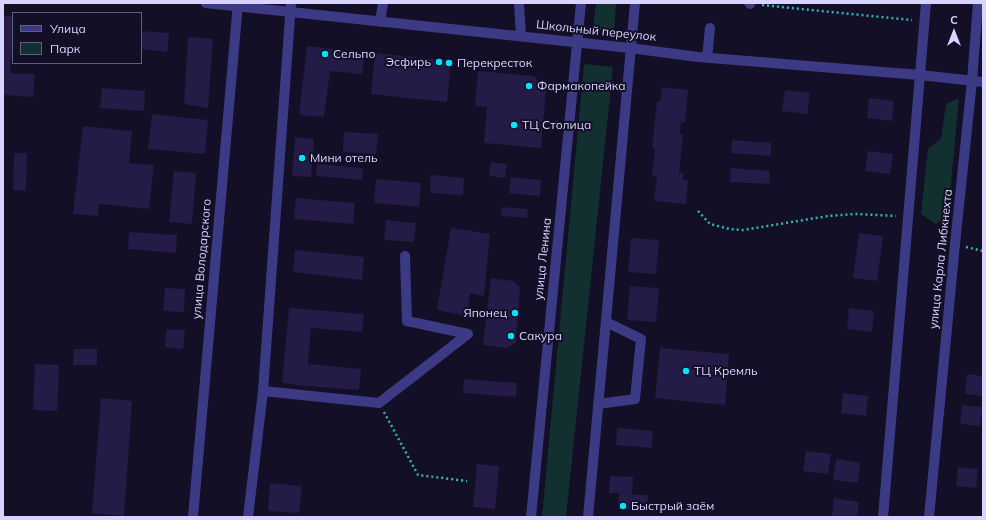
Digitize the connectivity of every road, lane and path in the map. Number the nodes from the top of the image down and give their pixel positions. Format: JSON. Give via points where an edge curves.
{"nodes":[{"id":1,"x":206,"y":3,"type":"edge"},
{"id":2,"x":383,"y":3,"type":"edge"},
{"id":3,"x":519,"y":3,"type":"edge"},
{"id":4,"x":581,"y":3,"type":"edge"},
{"id":5,"x":635,"y":3,"type":"edge"},
{"id":6,"x":750,"y":3,"type":"edge"},
{"id":7,"x":926,"y":3,"type":"edge"},
{"id":8,"x":978,"y":3,"type":"edge"},
{"id":9,"x":237,"y":5,"type":"edge"},
{"id":10,"x":291,"y":7,"type":"edge"},
{"id":11,"x":924,"y":21,"type":"junction"},
{"id":12,"x":380,"y":22,"type":"junction"},
{"id":13,"x":710,"y":28,"type":"dead end"},
{"id":14,"x":521,"y":36,"type":"junction"},
{"id":15,"x":578,"y":42,"type":"junction"},
{"id":16,"x":630,"y":48,"type":"junction"},
{"id":17,"x":707,"y":58,"type":"junction"},
{"id":18,"x":920,"y":75,"type":"junction"},
{"id":19,"x":972,"y":81,"type":"junction"},
{"id":20,"x":983,"y":82,"type":"edge"},
{"id":21,"x":698,"y":211,"type":"dead end"},
{"id":22,"x":908,"y":217,"type":"junction"},
{"id":23,"x":955,"y":244,"type":"junction"},
{"id":24,"x":983,"y":251,"type":"edge"},
{"id":25,"x":405,"y":256,"type":"dead end"},
{"id":26,"x":606,"y":322,"type":"junction"},
{"id":27,"x":263,"y":391,"type":"junction"},
{"id":28,"x":380,"y":403,"type":"junction"},
{"id":29,"x":598,"y":404,"type":"junction"},
{"id":30,"x":467,"y":481,"type":"dead end"},
{"id":31,"x":193,"y":517,"type":"edge"},
{"id":32,"x":248,"y":517,"type":"edge"},
{"id":33,"x":531,"y":517,"type":"edge"},
{"id":34,"x":588,"y":517,"type":"edge"},
{"id":35,"x":883,"y":517,"type":"edge"},
{"id":36,"x":929,"y":517,"type":"edge"}],
"edges":[{"from":1,"to":9,"type":"street","name":"Школьный переулок"},
{"from":2,"to":12,"type":"street"},
{"from":3,"to":14,"type":"street"},
{"from":4,"to":15,"type":"street","name":"улица Ленина"},
{"from":5,"to":16,"type":"street"},
{"from":6,"to":11,"type":"path"},
{"from":7,"to":11,"type":"street"},
{"from":8,"to":19,"type":"street","name":"улица Карла Либкнехта"},
{"from":9,"to":10,"type":"street","name":"Школьный переулок"},
{"from":9,"to":31,"type":"street","name":"улица Володарского"},
{"from":10,"to":12,"type":"street","name":"Школьный переулок"},
{"from":10,"to":27,"type":"street"},
{"from":11,"to":18,"type":"street"},
{"from":12,"to":14,"type":"street","name":"Школьный переулок"},
{"from":13,"to":17,"type":"street"},
{"from":14,"to":15,"type":"street","name":"Школьный переулок"},
{"from":15,"to":16,"type":"street","name":"Школьный переулок"},
{"from":15,"to":33,"type":"street","name":"улица Ленина"},
{"from":16,"to":17,"type":"street","name":"Школьный переулок"},
{"from":16,"to":26,"type":"street"},
{"from":17,"to":18,"type":"street","name":"Школьный переулок"},
{"from":18,"to":19,"type":"street","name":"Школьный переулок"},
{"from":18,"to":22,"type":"street"},
{"from":19,"to":20,"type":"street","name":"Школьный переулок"},
{"from":19,"to":23,"type":"street","name":"улица Карла Либкнехта"},
{"from":21,"to":22,"type":"path","via":[[710,224],[743,230],[828,216],[855,214]]},
{"from":22,"to":35,"type":"street"},
{"from":23,"to":24,"type":"path"},
{"from":23,"to":36,"type":"street","name":"улица Карла Либкнехта"},
{"from":25,"to":28,"type":"street","via":[[407,321],[468,334]]},
{"from":26,"to":29,"type":"street"},
{"from":26,"to":29,"type":"street","via":[[641,339],[635,399]]},
{"from":27,"to":28,"type":"street"},
{"from":27,"to":32,"type":"street"},
{"from":28,"to":30,"type":"path","via":[[418,475]]},
{"from":29,"to":34,"type":"street"}]}
